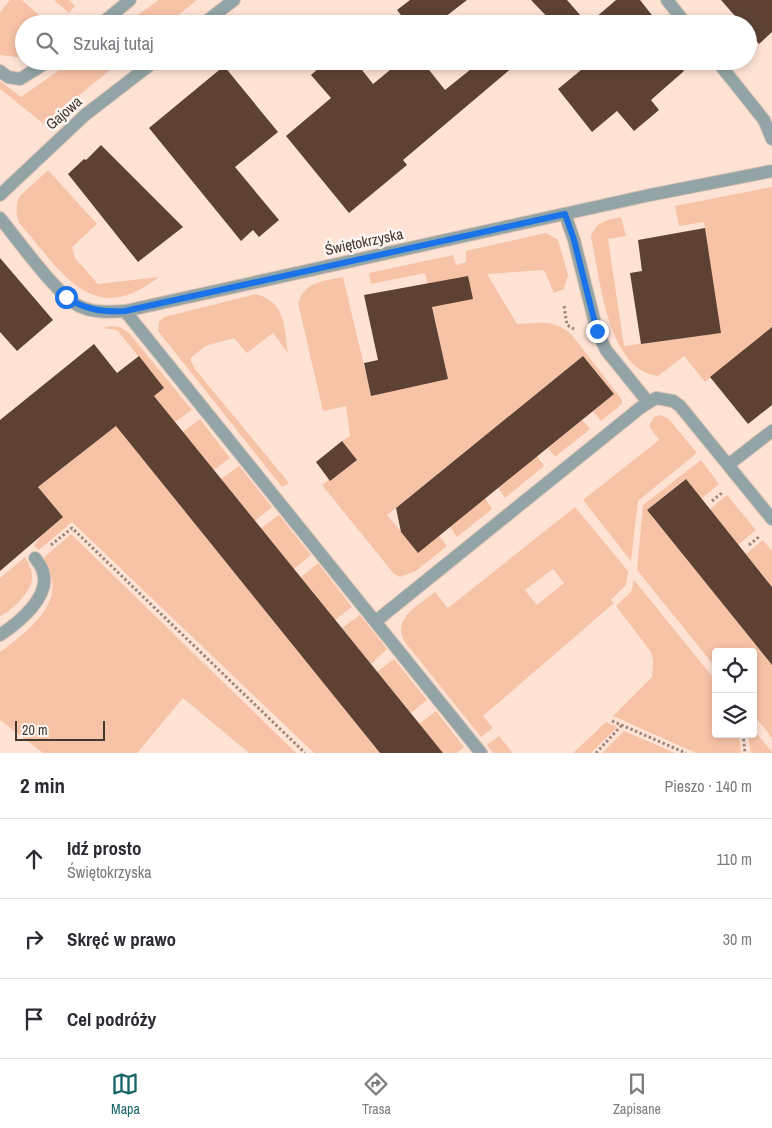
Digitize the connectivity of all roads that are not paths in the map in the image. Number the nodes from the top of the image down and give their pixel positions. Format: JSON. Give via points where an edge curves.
{"nodes":[{"id":1,"x":130,"y":0,"type":"edge"},
{"id":2,"x":234,"y":0,"type":"edge"},
{"id":3,"x":667,"y":0,"type":"edge"},
{"id":4,"x":112,"y":15,"type":"edge"},
{"id":5,"x":215,"y":15,"type":"edge"},
{"id":6,"x":679,"y":15,"type":"edge"},
{"id":7,"x":34,"y":70,"type":"edge"},
{"id":8,"x":142,"y":70,"type":"edge"},
{"id":9,"x":724,"y":70,"type":"edge"},
{"id":10,"x":0,"y":71,"type":"edge"},
{"id":11,"x":772,"y":139,"type":"edge"},
{"id":12,"x":772,"y":171,"type":"edge"},
{"id":13,"x":0,"y":196,"type":"edge"},
{"id":14,"x":565,"y":214,"type":"junction"},
{"id":15,"x":0,"y":218,"type":"edge"},
{"id":16,"x":125,"y":311,"type":"junction"},
{"id":17,"x":648,"y":402,"type":"junction"},
{"id":18,"x":772,"y":431,"type":"edge"},
{"id":19,"x":728,"y":465,"type":"junction"},
{"id":20,"x":772,"y":519,"type":"edge"},
{"id":21,"x":35,"y":558,"type":"road end"},
{"id":22,"x":376,"y":621,"type":"junction"},
{"id":23,"x":0,"y":635,"type":"edge"},
{"id":24,"x":481,"y":753,"type":"edge"}],
"edges":[{"from":1,"to":4,"type":"street"},
{"from":2,"to":5,"type":"street"},
{"from":3,"to":6,"type":"street"},
{"from":7,"to":10,"type":"street","via":[[20,79],[8,77]]},
{"from":8,"to":13,"type":"street","name":"Gajowa","via":[[85,115]]},
{"from":9,"to":11,"type":"street","via":[[764,120]]},
{"from":12,"to":14,"type":"street","name":"Świętokrzyska"},
{"from":14,"to":16,"type":"street","name":"Świętokrzyska"},
{"from":14,"to":17,"type":"street","via":[[597,331],[606,350]]},
{"from":15,"to":16,"type":"street","name":"Świętokrzyska","via":[[66,297],[80,307],[101,312]]},
{"from":16,"to":22,"type":"street"},
{"from":17,"to":19,"type":"street","via":[[656,398],[673,401]]},
{"from":17,"to":22,"type":"street"},
{"from":18,"to":19,"type":"street"},
{"from":19,"to":20,"type":"street"},
{"from":21,"to":23,"type":"street","via":[[44,571],[39,597],[17,622]]},
{"from":22,"to":24,"type":"street"}]}
